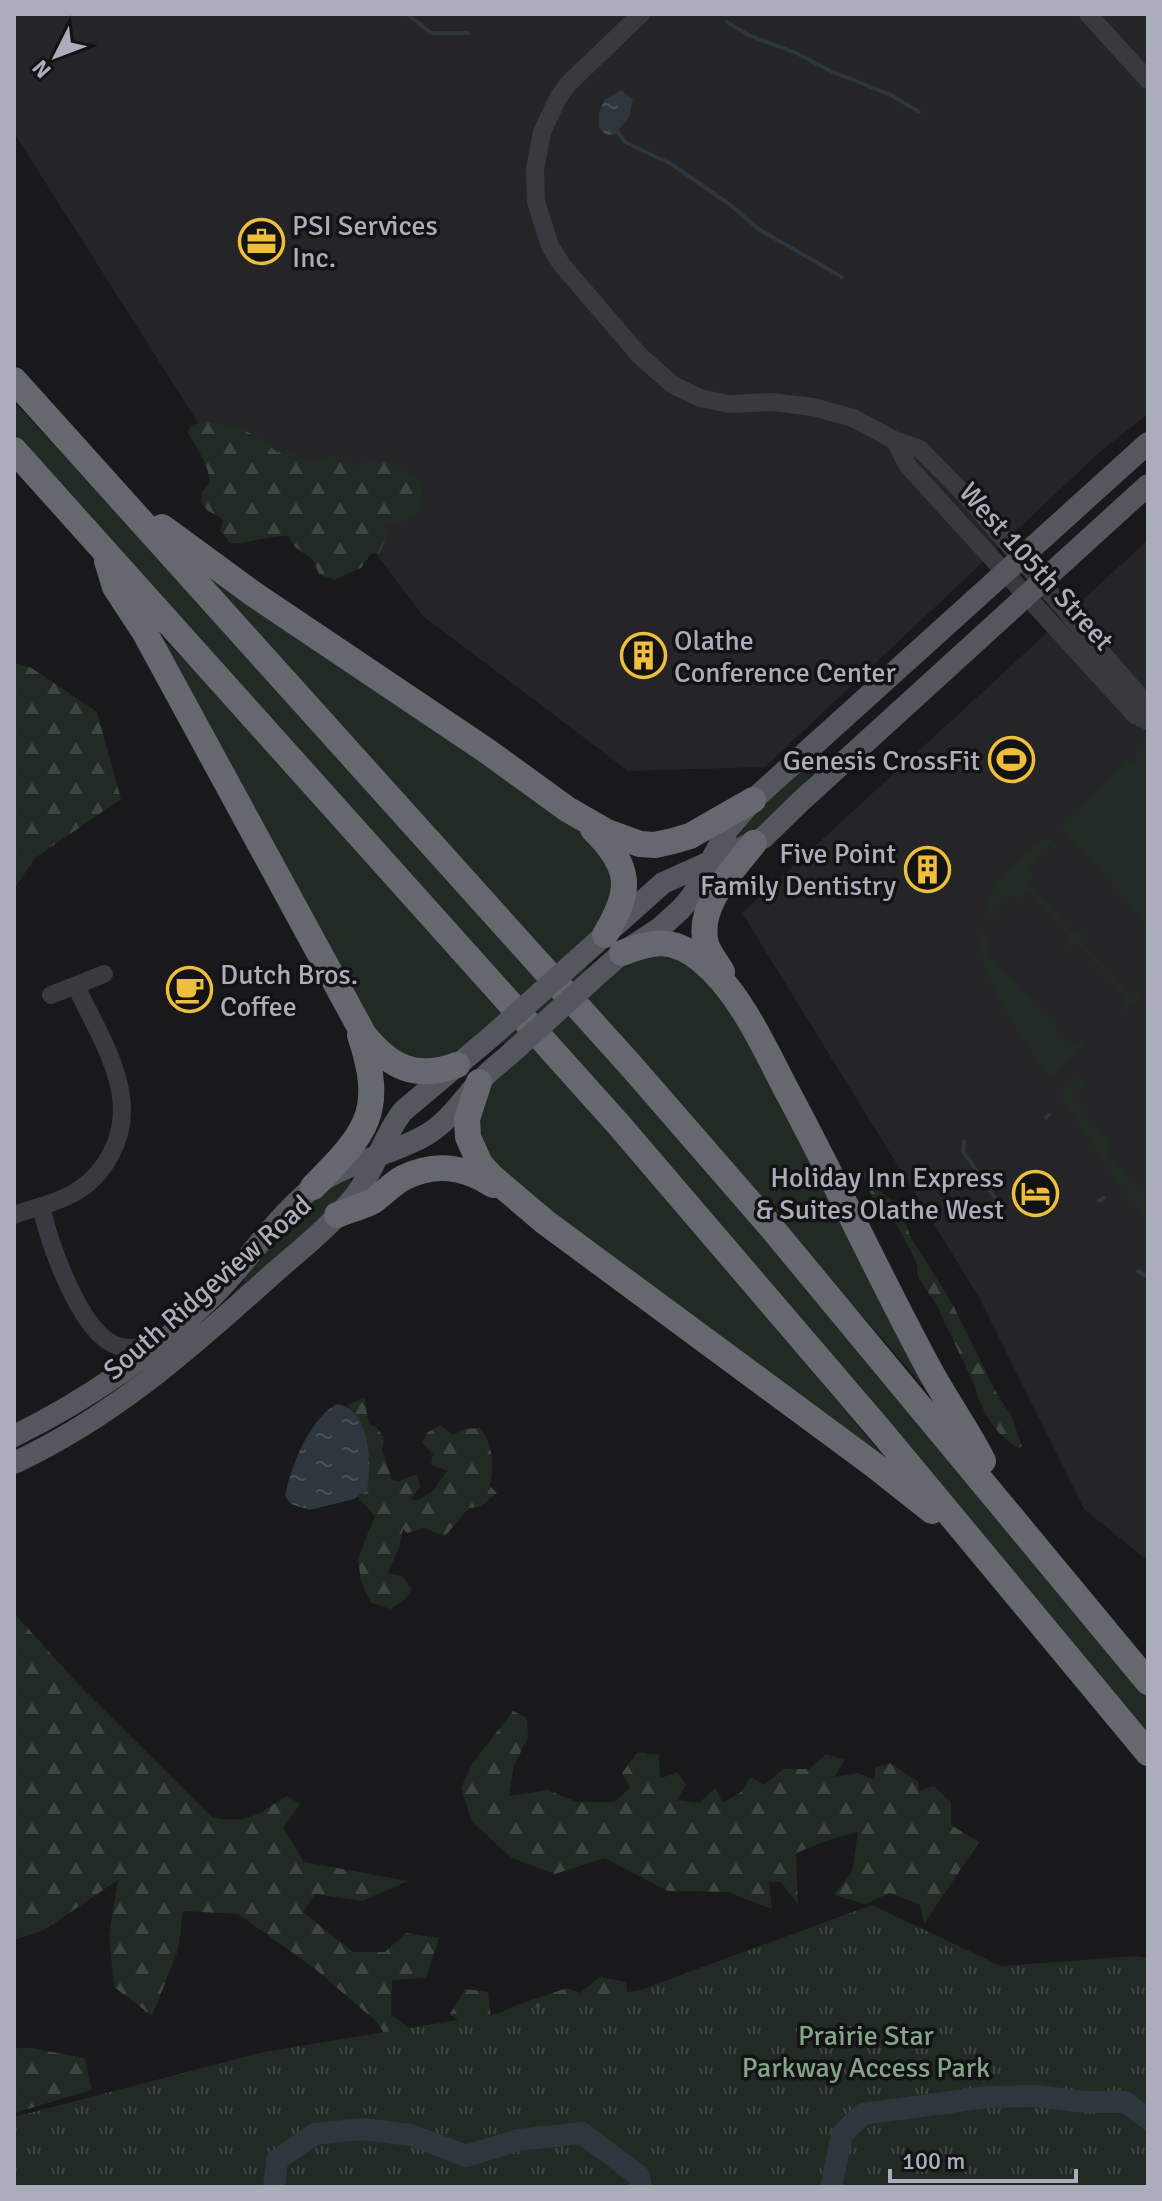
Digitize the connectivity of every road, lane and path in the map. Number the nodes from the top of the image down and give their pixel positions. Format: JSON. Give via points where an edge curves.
{"nodes":[{"id":1,"x":641,"y":14,"type":"edge"},
{"id":2,"x":1088,"y":14,"type":"edge"},
{"id":3,"x":1148,"y":80,"type":"edge"},
{"id":4,"x":14,"y":380,"type":"edge"},
{"id":5,"x":1148,"y":443,"type":"edge"},
{"id":6,"x":14,"y":450,"type":"edge"},
{"id":7,"x":1148,"y":485,"type":"edge"},
{"id":8,"x":120,"y":498,"type":"junction"},
{"id":9,"x":104,"y":549,"type":"junction"},
{"id":10,"x":1012,"y":565,"type":"junction"},
{"id":11,"x":1034,"y":590,"type":"junction"},
{"id":12,"x":1148,"y":706,"type":"edge"},
{"id":13,"x":1148,"y":721,"type":"edge"},
{"id":14,"x":753,"y":800,"type":"junction"},
{"id":15,"x":567,"y":809,"type":"junction"},
{"id":16,"x":754,"y":843,"type":"junction"},
{"id":17,"x":712,"y":861,"type":"junction"},
{"id":18,"x":614,"y":944,"type":"junction"},
{"id":19,"x":104,"y":974,"type":"dead end"},
{"id":20,"x":76,"y":986,"type":"junction"},
{"id":21,"x":727,"y":987,"type":"junction"},
{"id":22,"x":51,"y":995,"type":"dead end"},
{"id":23,"x":348,"y":1010,"type":"junction"},
{"id":24,"x":457,"y":1065,"type":"junction"},
{"id":25,"x":479,"y":1082,"type":"junction"},
{"id":26,"x":376,"y":1157,"type":"junction"},
{"id":27,"x":313,"y":1187,"type":"junction"},
{"id":28,"x":41,"y":1206,"type":"junction"},
{"id":29,"x":14,"y":1215,"type":"edge"},
{"id":30,"x":337,"y":1215,"type":"junction"},
{"id":31,"x":545,"y":1222,"type":"junction"},
{"id":32,"x":110,"y":1343,"type":"junction"},
{"id":33,"x":156,"y":1346,"type":"junction"},
{"id":34,"x":136,"y":1361,"type":"junction"},
{"id":35,"x":110,"y":1380,"type":"junction"},
{"id":36,"x":136,"y":1392,"type":"junction"},
{"id":37,"x":14,"y":1436,"type":"edge"},
{"id":38,"x":14,"y":1463,"type":"edge"},
{"id":39,"x":999,"y":1501,"type":"junction"},
{"id":40,"x":980,"y":1551,"type":"junction"},
{"id":41,"x":1148,"y":1682,"type":"edge"},
{"id":42,"x":1148,"y":1753,"type":"edge"}],
"edges":[{"from":1,"to":10,"type":"street","name":"West 105th Street","via":[[568,84],[548,117],[537,150],[536,202],[550,246],[570,276],[640,356],[687,392],[715,401],[799,404],[853,418],[920,449],[944,472]]},
{"from":2,"to":3,"type":"street"},
{"from":4,"to":8,"type":"highway"},
{"from":5,"to":10,"type":"main road","name":"South Ridgeview Road"},
{"from":6,"to":9,"type":"highway"},
{"from":7,"to":11,"type":"main road","name":"South Ridgeview Road"},
{"from":8,"to":15,"type":"highway"},
{"from":8,"to":39,"type":"highway","via":[[633,1068]]},
{"from":9,"to":23,"type":"highway","via":[[115,587],[153,647]]},
{"from":9,"to":40,"type":"highway","via":[[619,1125]]},
{"from":10,"to":11,"type":"street","name":"West 105th Street"},
{"from":10,"to":14,"type":"main road","name":"South Ridgeview Road"},
{"from":11,"to":12,"type":"street","name":"West 105th Street"},
{"from":11,"to":13,"type":"street","name":"West 105th Street","via":[[1135,715]]},
{"from":11,"to":16,"type":"main road","name":"South Ridgeview Road"},
{"from":14,"to":15,"type":"highway","via":[[690,836],[655,845],[626,840]]},
{"from":14,"to":17,"type":"main road","name":"South Ridgeview Road","via":[[728,829]]},
{"from":15,"to":18,"type":"highway","via":[[614,850],[622,869]]},
{"from":16,"to":17,"type":"main road","name":"South Ridgeview Road"},
{"from":16,"to":21,"type":"highway","via":[[712,900],[706,919],[706,943]]},
{"from":17,"to":18,"type":"main road","name":"South Ridgeview Road","via":[[663,883]]},
{"from":17,"to":18,"type":"main road","name":"South Ridgeview Road","via":[[681,909],[660,928]]},
{"from":18,"to":21,"type":"highway","via":[[672,945],[699,959]]},
{"from":18,"to":24,"type":"main road","name":"South Ridgeview Road","bridge":true,"via":[[579,958]]},
{"from":18,"to":25,"type":"main road","name":"South Ridgeview Road","bridge":true,"via":[[596,976]]},
{"from":19,"to":20,"type":"street"},
{"from":20,"to":22,"type":"street"},
{"from":20,"to":28,"type":"street","via":[[117,1075],[123,1116],[115,1146],[99,1172],[76,1192]]},
{"from":21,"to":39,"type":"highway","via":[[843,1196],[928,1367],[981,1457]]},
{"from":23,"to":24,"type":"highway","via":[[389,1061],[426,1072]]},
{"from":23,"to":27,"type":"highway","via":[[373,1087],[370,1112],[352,1147]]},
{"from":24,"to":26,"type":"main road","name":"South Ridgeview Road","via":[[403,1111]]},
{"from":25,"to":26,"type":"main road","name":"South Ridgeview Road","via":[[441,1125]]},
{"from":25,"to":31,"type":"highway","via":[[467,1119],[473,1152],[492,1177]]},
{"from":26,"to":27,"type":"main road","name":"South Ridgeview Road"},
{"from":26,"to":30,"type":"main road","name":"South Ridgeview Road","via":[[358,1191]]},
{"from":27,"to":33,"type":"main road","name":"South Ridgeview Road","via":[[212,1296]]},
{"from":28,"to":29,"type":"street"},
{"from":28,"to":32,"type":"street","via":[[69,1286]]},
{"from":30,"to":31,"type":"highway","via":[[371,1202],[402,1179],[450,1167],[471,1172]]},
{"from":30,"to":36,"type":"main road","name":"South Ridgeview Road"},
{"from":31,"to":40,"type":"highway","via":[[874,1465]]},
{"from":32,"to":33,"type":"street"},
{"from":32,"to":35,"type":"street"},
{"from":33,"to":34,"type":"main road","name":"South Ridgeview Road"},
{"from":34,"to":35,"type":"main road","name":"South Ridgeview Road"},
{"from":34,"to":36,"type":"main road"},
{"from":35,"to":37,"type":"main road","name":"South Ridgeview Road"},
{"from":36,"to":38,"type":"main road","name":"South Ridgeview Road"},
{"from":39,"to":41,"type":"highway"},
{"from":40,"to":42,"type":"highway"}]}
